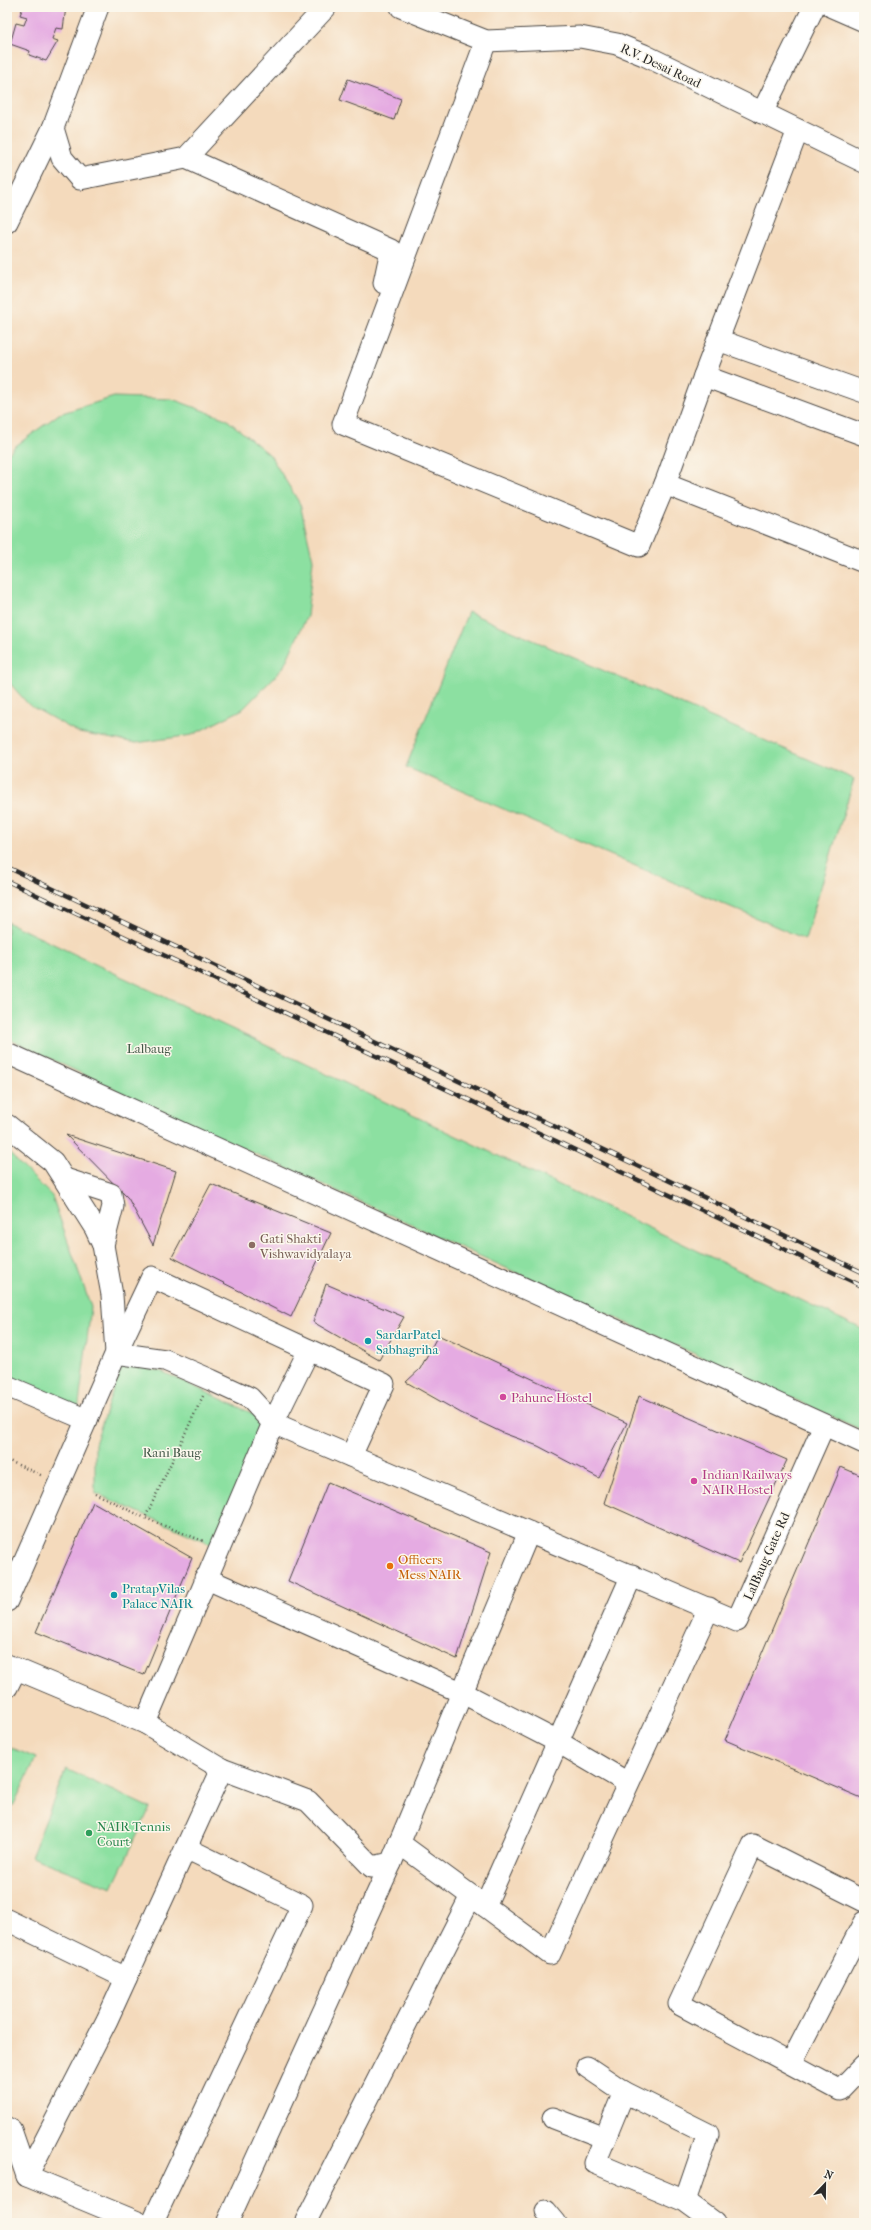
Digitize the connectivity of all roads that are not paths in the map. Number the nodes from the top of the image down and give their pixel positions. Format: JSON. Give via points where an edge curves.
{"nodes":[{"id":1,"x":98,"y":7,"type":"edge"},
{"id":2,"x":326,"y":7,"type":"edge"},
{"id":3,"x":401,"y":7,"type":"edge"},
{"id":4,"x":814,"y":7,"type":"edge"},
{"id":5,"x":832,"y":7,"type":"edge"},
{"id":6,"x":864,"y":21,"type":"edge"},
{"id":7,"x":486,"y":41,"type":"junction"},
{"id":8,"x":762,"y":113,"type":"junction"},
{"id":9,"x":53,"y":128,"type":"junction"},
{"id":10,"x":798,"y":130,"type":"junction"},
{"id":11,"x":186,"y":158,"type":"junction"},
{"id":12,"x":864,"y":162,"type":"edge"},
{"id":13,"x":7,"y":222,"type":"edge"},
{"id":14,"x":718,"y":340,"type":"junction"},
{"id":15,"x":368,"y":356,"type":"junction"},
{"id":16,"x":704,"y":376,"type":"junction"},
{"id":17,"x":864,"y":392,"type":"edge"},
{"id":18,"x":864,"y":435,"type":"edge"},
{"id":19,"x":665,"y":484,"type":"junction"},
{"id":20,"x":864,"y":562,"type":"edge"},
{"id":21,"x":7,"y":1044,"type":"edge"},
{"id":22,"x":7,"y":1053,"type":"edge"},
{"id":23,"x":7,"y":1125,"type":"edge"},
{"id":24,"x":229,"y":1155,"type":"junction"},
{"id":25,"x":65,"y":1179,"type":"junction"},
{"id":26,"x":103,"y":1245,"type":"junction"},
{"id":27,"x":309,"y":1350,"type":"junction"},
{"id":28,"x":116,"y":1353,"type":"junction"},
{"id":29,"x":7,"y":1386,"type":"edge"},
{"id":30,"x":87,"y":1420,"type":"junction"},
{"id":31,"x":273,"y":1423,"type":"junction"},
{"id":32,"x":824,"y":1425,"type":"junction"},
{"id":33,"x":864,"y":1443,"type":"edge"},
{"id":34,"x":351,"y":1456,"type":"junction"},
{"id":35,"x":529,"y":1532,"type":"junction"},
{"id":36,"x":632,"y":1575,"type":"junction"},
{"id":37,"x":205,"y":1578,"type":"junction"},
{"id":38,"x":7,"y":1601,"type":"edge"},
{"id":39,"x":709,"y":1608,"type":"junction"},
{"id":40,"x":11,"y":1667,"type":"edge"},
{"id":41,"x":7,"y":1687,"type":"edge"},
{"id":42,"x":461,"y":1692,"type":"junction"},
{"id":43,"x":145,"y":1723,"type":"junction"},
{"id":44,"x":558,"y":1742,"type":"junction"},
{"id":45,"x":222,"y":1769,"type":"junction"},
{"id":46,"x":628,"y":1784,"type":"junction"},
{"id":47,"x":399,"y":1843,"type":"junction"},
{"id":48,"x":186,"y":1848,"type":"junction"},
{"id":49,"x":391,"y":1863,"type":"junction"},
{"id":50,"x":478,"y":1901,"type":"junction"},
{"id":51,"x":864,"y":1901,"type":"edge"},
{"id":52,"x":7,"y":1920,"type":"edge"},
{"id":53,"x":864,"y":1922,"type":"edge"},
{"id":54,"x":126,"y":1978,"type":"junction"},
{"id":55,"x":791,"y":2063,"type":"junction"},
{"id":56,"x":864,"y":2065,"type":"edge"},
{"id":57,"x":587,"y":2067,"type":"dead end"},
{"id":58,"x":624,"y":2092,"type":"junction"},
{"id":59,"x":553,"y":2118,"type":"dead end"},
{"id":60,"x":7,"y":2128,"type":"edge"},
{"id":61,"x":605,"y":2138,"type":"junction"},
{"id":62,"x":27,"y":2176,"type":"junction"},
{"id":63,"x":685,"y":2202,"type":"junction"},
{"id":64,"x":140,"y":2223,"type":"edge"},
{"id":65,"x":152,"y":2223,"type":"edge"},
{"id":66,"x":227,"y":2223,"type":"edge"},
{"id":67,"x":305,"y":2223,"type":"edge"},
{"id":68,"x":715,"y":2223,"type":"edge"}],
"edges":[{"from":1,"to":9,"type":"street"},
{"from":2,"to":11,"type":"street"},
{"from":3,"to":7,"type":"street","name":"R.V. Desai Road"},
{"from":4,"to":8,"type":"street"},
{"from":5,"to":6,"type":"street"},
{"from":7,"to":8,"type":"street","name":"R.V. Desai Road","via":[[580,36],[617,44]]},
{"from":7,"to":15,"type":"street"},
{"from":8,"to":10,"type":"street","name":"R.V. Desai Road"},
{"from":9,"to":11,"type":"street","via":[[62,158],[80,179]]},
{"from":9,"to":13,"type":"street"},
{"from":10,"to":12,"type":"street","name":"R.V. Desai Road"},
{"from":10,"to":14,"type":"street"},
{"from":11,"to":15,"type":"street","via":[[392,250]]},
{"from":14,"to":16,"type":"street"},
{"from":14,"to":17,"type":"street"},
{"from":15,"to":19,"type":"street","via":[[343,424],[639,546]]},
{"from":16,"to":18,"type":"street"},
{"from":16,"to":19,"type":"street"},
{"from":19,"to":20,"type":"street"},
{"from":21,"to":24,"type":"street","via":[[207,1138]]},
{"from":22,"to":24,"type":"street"},
{"from":23,"to":25,"type":"street","via":[[53,1162]]},
{"from":24,"to":32,"type":"street"},
{"from":25,"to":26,"type":"street"},
{"from":25,"to":26,"type":"street","via":[[111,1194],[113,1206]]},
{"from":26,"to":28,"type":"street","via":[[112,1295]]},
{"from":27,"to":28,"type":"street","via":[[152,1277]]},
{"from":27,"to":31,"type":"street"},
{"from":27,"to":34,"type":"street","via":[[384,1384]]},
{"from":28,"to":30,"type":"street"},
{"from":28,"to":31,"type":"street","via":[[165,1360],[210,1380],[250,1398]]},
{"from":29,"to":30,"type":"street"},
{"from":30,"to":38,"type":"street"},
{"from":31,"to":34,"type":"street"},
{"from":31,"to":37,"type":"street"},
{"from":32,"to":33,"type":"street"},
{"from":32,"to":39,"type":"street","name":"LalBaug Gate Rd","via":[[737,1621]]},
{"from":34,"to":35,"type":"street"},
{"from":35,"to":36,"type":"street"},
{"from":35,"to":42,"type":"street"},
{"from":36,"to":39,"type":"street"},
{"from":36,"to":44,"type":"street"},
{"from":37,"to":42,"type":"street"},
{"from":37,"to":43,"type":"street"},
{"from":39,"to":46,"type":"street"},
{"from":40,"to":41,"type":"street"},
{"from":40,"to":43,"type":"street"},
{"from":42,"to":44,"type":"street"},
{"from":42,"to":47,"type":"street"},
{"from":43,"to":45,"type":"street"},
{"from":44,"to":46,"type":"street"},
{"from":44,"to":50,"type":"street"},
{"from":45,"to":48,"type":"street"},
{"from":45,"to":49,"type":"street","via":[[308,1801],[372,1866]]},
{"from":46,"to":50,"type":"street","via":[[550,1954]]},
{"from":47,"to":49,"type":"street"},
{"from":47,"to":50,"type":"street"},
{"from":48,"to":54,"type":"street"},
{"from":48,"to":65,"type":"street","via":[[302,1905]]},
{"from":49,"to":66,"type":"street"},
{"from":50,"to":67,"type":"street"},
{"from":51,"to":55,"type":"street","via":[[753,1845],[679,2004]]},
{"from":52,"to":54,"type":"street"},
{"from":53,"to":55,"type":"street"},
{"from":54,"to":62,"type":"street"},
{"from":55,"to":56,"type":"street","via":[[840,2090]]},
{"from":57,"to":58,"type":"street"},
{"from":58,"to":61,"type":"street"},
{"from":58,"to":63,"type":"street","via":[[708,2134]]},
{"from":59,"to":61,"type":"street"},
{"from":60,"to":62,"type":"street","via":[[11,2130]]},
{"from":61,"to":63,"type":"street","via":[[595,2163]]},
{"from":62,"to":64,"type":"street"},
{"from":63,"to":68,"type":"street"}]}
